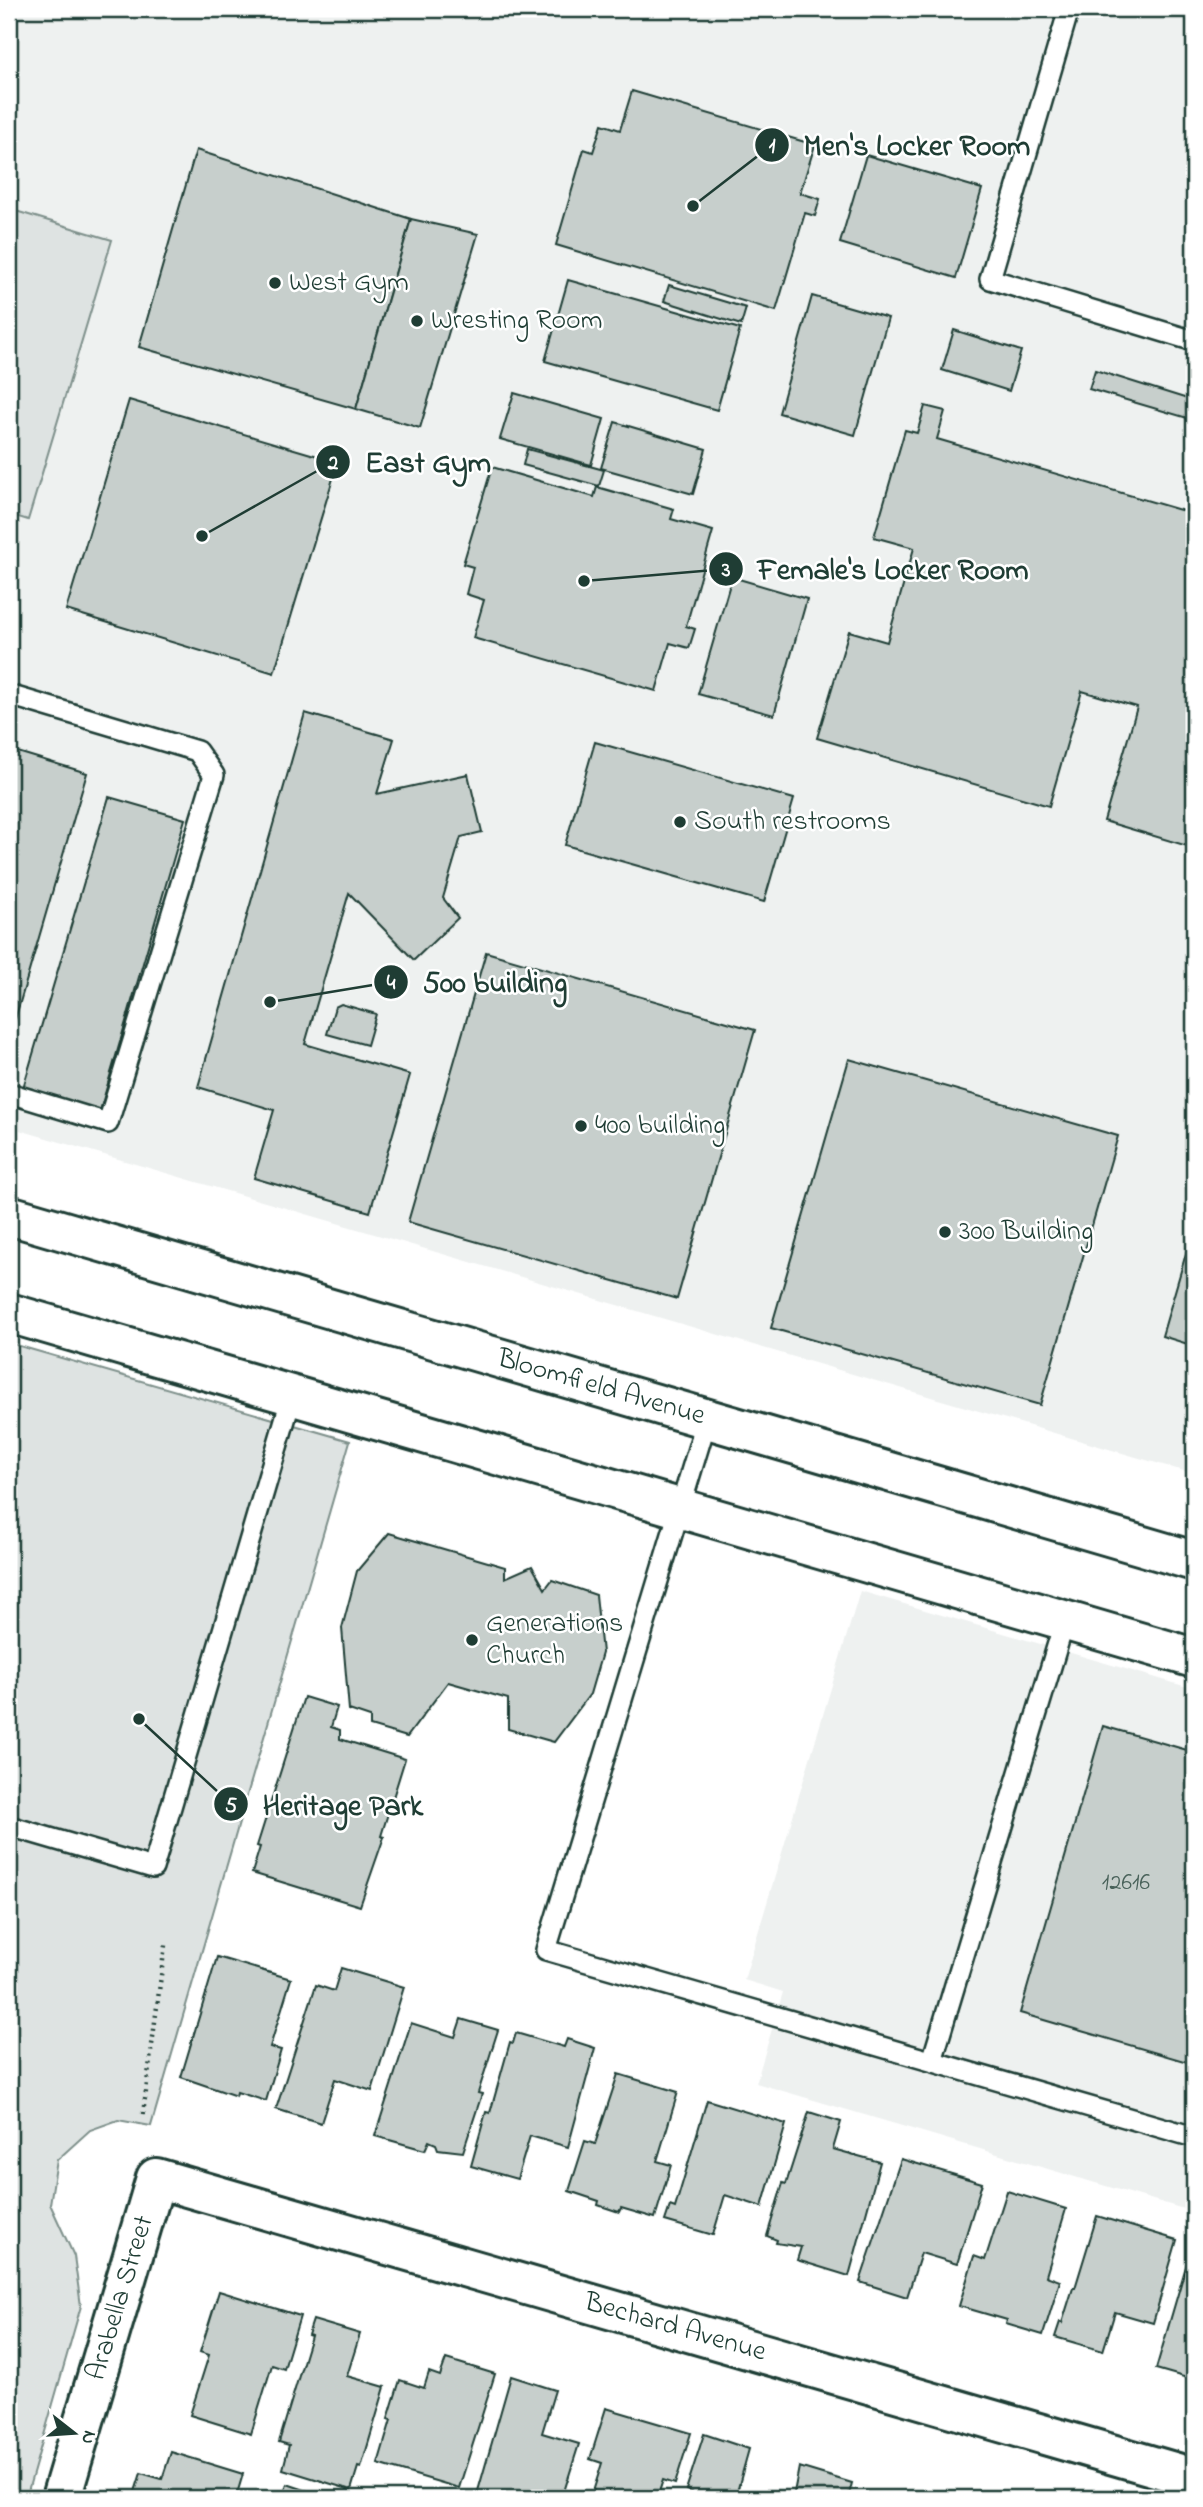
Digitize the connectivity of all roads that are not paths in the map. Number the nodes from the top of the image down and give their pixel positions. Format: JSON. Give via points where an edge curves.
{"nodes":[{"id":1,"x":1069,"y":9,"type":"edge"},
{"id":2,"x":1194,"y":341,"type":"edge"},
{"id":3,"x":9,"y":695,"type":"edge"},
{"id":4,"x":9,"y":1093,"type":"edge"},
{"id":5,"x":9,"y":1215,"type":"edge"},
{"id":6,"x":9,"y":1313,"type":"edge"},
{"id":7,"x":292,"y":1395,"type":"junction"},
{"id":8,"x":706,"y":1419,"type":"junction"},
{"id":9,"x":679,"y":1508,"type":"junction"},
{"id":10,"x":1194,"y":1561,"type":"edge"},
{"id":11,"x":1065,"y":1620,"type":"junction"},
{"id":12,"x":1194,"y":1658,"type":"edge"},
{"id":13,"x":9,"y":1826,"type":"edge"},
{"id":14,"x":932,"y":2061,"type":"junction"},
{"id":15,"x":1194,"y":2137,"type":"edge"},
{"id":16,"x":156,"y":2178,"type":"joint"},
{"id":17,"x":1194,"y":2478,"type":"edge"},
{"id":18,"x":61,"y":2498,"type":"edge"}],
"edges":[{"from":1,"to":2,"type":"lane","via":[[990,279]]},
{"from":3,"to":4,"type":"lane","via":[[197,751],[214,775],[108,1123]]},
{"from":5,"to":8,"type":"street","name":"Bloomfield Avenue"},
{"from":6,"to":7,"type":"street"},
{"from":7,"to":9,"type":"street"},
{"from":7,"to":13,"type":"lane","via":[[153,1868]]},
{"from":8,"to":9,"type":"lane"},
{"from":8,"to":10,"type":"street","name":"Bloomfield Avenue"},
{"from":9,"to":11,"type":"street"},
{"from":9,"to":14,"type":"lane","via":[[545,1950]]},
{"from":11,"to":12,"type":"street"},
{"from":11,"to":14,"type":"lane"},
{"from":14,"to":15,"type":"lane"},
{"from":16,"to":17,"type":"street","name":"Bechard Avenue"},
{"from":16,"to":18,"type":"street","name":"Arabella Street"}]}
